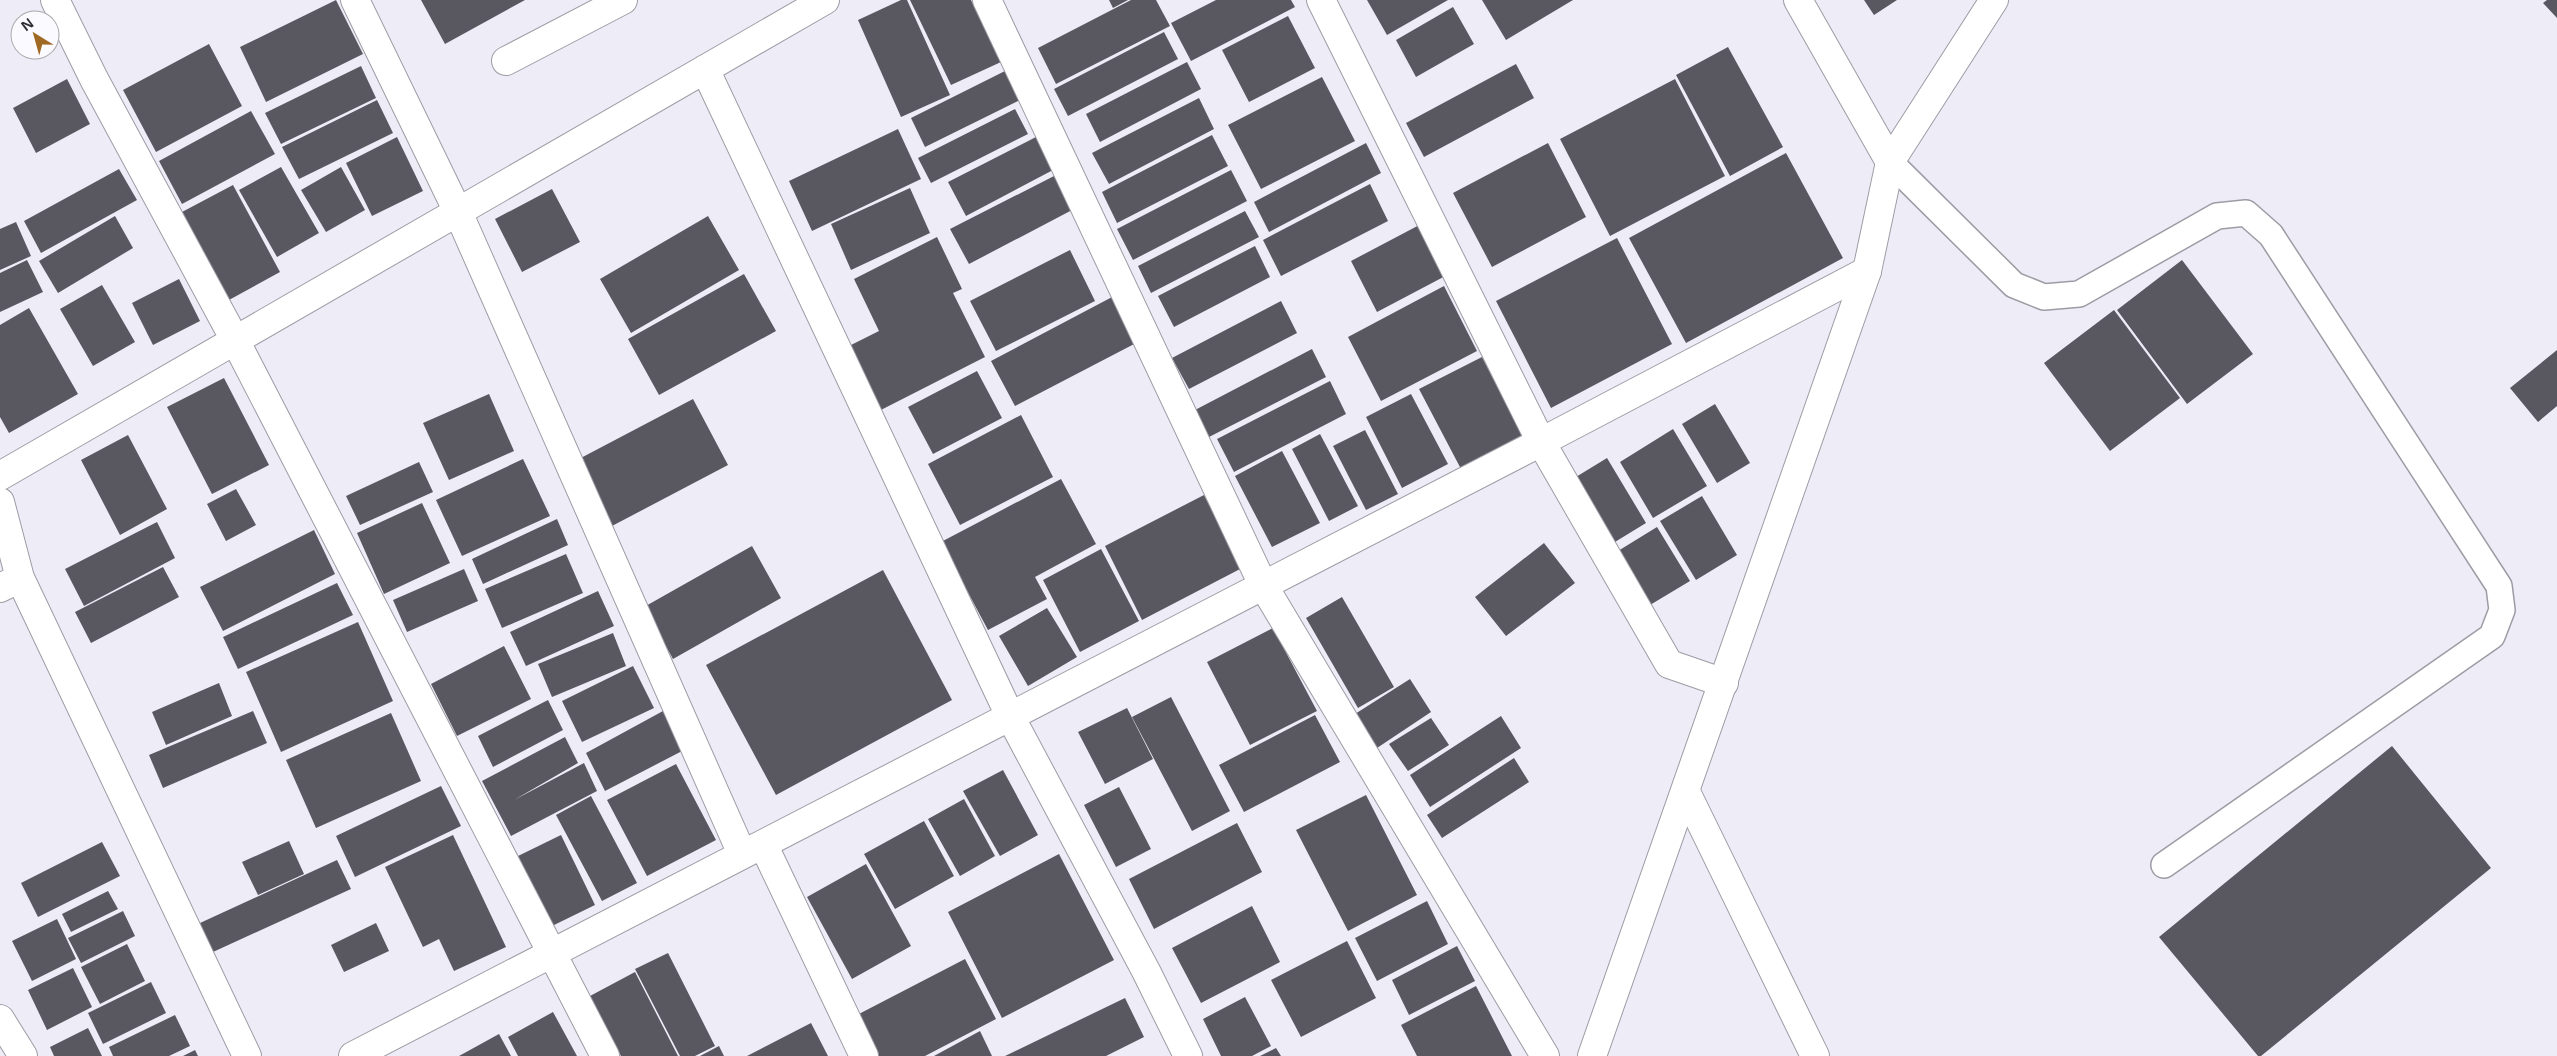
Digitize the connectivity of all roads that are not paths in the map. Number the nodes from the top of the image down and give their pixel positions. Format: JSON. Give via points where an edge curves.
{"nodes":[{"id":1,"x":55,"y":0,"type":"edge"},
{"id":2,"x":355,"y":0,"type":"edge"},
{"id":3,"x":623,"y":0,"type":"edge"},
{"id":4,"x":825,"y":0,"type":"edge"},
{"id":5,"x":987,"y":0,"type":"edge"},
{"id":6,"x":1321,"y":0,"type":"edge"},
{"id":7,"x":1798,"y":0,"type":"edge"},
{"id":8,"x":1994,"y":0,"type":"edge"},
{"id":9,"x":506,"y":61,"type":"dead end"},
{"id":10,"x":705,"y":69,"type":"junction"},
{"id":11,"x":1890,"y":162,"type":"junction"},
{"id":12,"x":458,"y":212,"type":"junction"},
{"id":13,"x":1866,"y":271,"type":"junction"},
{"id":14,"x":235,"y":340,"type":"junction"},
{"id":15,"x":1541,"y":442,"type":"junction"},
{"id":16,"x":0,"y":476,"type":"edge"},
{"id":17,"x":0,"y":502,"type":"edge"},
{"id":18,"x":10,"y":583,"type":"edge"},
{"id":19,"x":1262,"y":585,"type":"junction"},
{"id":20,"x":1724,"y":683,"type":"junction"},
{"id":21,"x":1010,"y":716,"type":"junction"},
{"id":22,"x":1686,"y":792,"type":"junction"},
{"id":23,"x":753,"y":849,"type":"junction"},
{"id":24,"x":2164,"y":865,"type":"dead end"},
{"id":25,"x":550,"y":954,"type":"junction"},
{"id":26,"x":0,"y":1019,"type":"edge"},
{"id":27,"x":23,"y":1056,"type":"edge"},
{"id":28,"x":247,"y":1056,"type":"edge"},
{"id":29,"x":353,"y":1056,"type":"edge"},
{"id":30,"x":605,"y":1056,"type":"edge"},
{"id":31,"x":864,"y":1056,"type":"edge"},
{"id":32,"x":1188,"y":1056,"type":"edge"},
{"id":33,"x":1546,"y":1056,"type":"edge"},
{"id":34,"x":1592,"y":1056,"type":"edge"},
{"id":35,"x":1815,"y":1056,"type":"edge"}],
"edges":[{"from":1,"to":14,"type":"street"},
{"from":2,"to":12,"type":"street"},
{"from":3,"to":9,"type":"street"},
{"from":4,"to":10,"type":"street"},
{"from":5,"to":19,"type":"street"},
{"from":6,"to":15,"type":"street"},
{"from":7,"to":11,"type":"street"},
{"from":8,"to":11,"type":"street"},
{"from":10,"to":12,"type":"street"},
{"from":10,"to":21,"type":"street"},
{"from":11,"to":13,"type":"street"},
{"from":11,"to":24,"type":"lane","via":[[2014,286],[2044,297],[2079,294],[2217,216],[2246,213],[2271,235],[2499,586],[2502,610],[2492,636]]},
{"from":12,"to":14,"type":"street"},
{"from":12,"to":23,"type":"street"},
{"from":13,"to":15,"type":"street"},
{"from":13,"to":20,"type":"street"},
{"from":14,"to":16,"type":"street"},
{"from":14,"to":25,"type":"street"},
{"from":15,"to":19,"type":"street"},
{"from":15,"to":20,"type":"street","via":[[1669,664]]},
{"from":17,"to":18,"type":"street"},
{"from":18,"to":28,"type":"street"},
{"from":19,"to":21,"type":"street"},
{"from":19,"to":33,"type":"street"},
{"from":20,"to":22,"type":"street"},
{"from":21,"to":23,"type":"street"},
{"from":21,"to":32,"type":"street"},
{"from":22,"to":34,"type":"street"},
{"from":22,"to":35,"type":"street"},
{"from":23,"to":25,"type":"street"},
{"from":23,"to":31,"type":"street"},
{"from":25,"to":29,"type":"street"},
{"from":25,"to":30,"type":"street"},
{"from":26,"to":27,"type":"street"}]}
